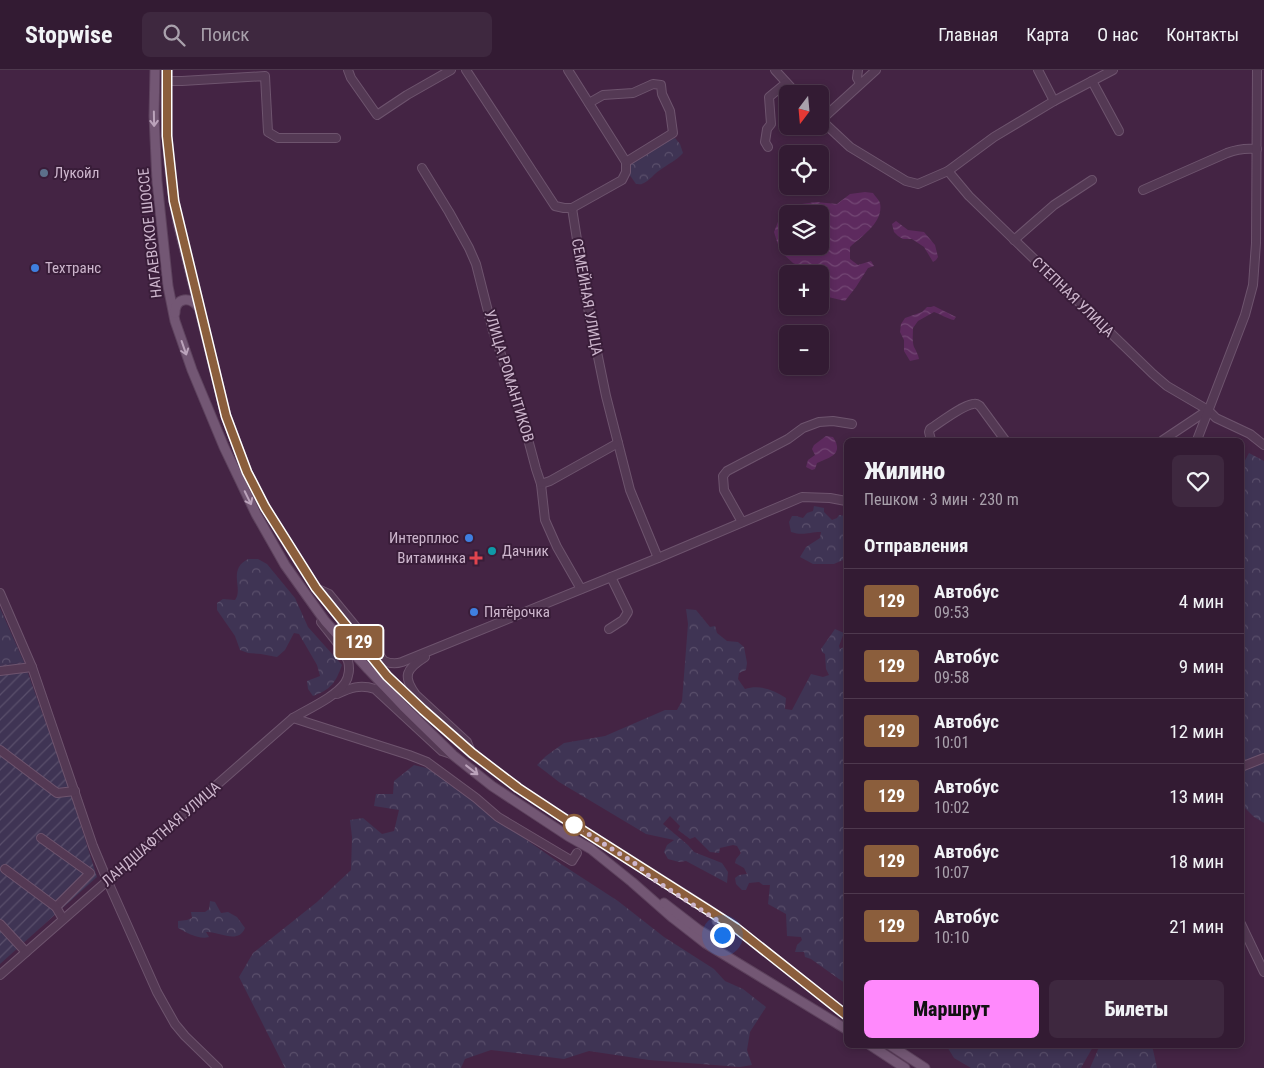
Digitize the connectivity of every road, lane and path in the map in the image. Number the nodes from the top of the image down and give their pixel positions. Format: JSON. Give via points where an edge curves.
{"nodes":[{"id":1,"x":155,"y":70,"type":"edge"},
{"id":2,"x":167,"y":70,"type":"edge"},
{"id":3,"x":348,"y":70,"type":"edge"},
{"id":4,"x":451,"y":70,"type":"edge"},
{"id":5,"x":466,"y":70,"type":"edge"},
{"id":6,"x":568,"y":70,"type":"edge"},
{"id":7,"x":775,"y":70,"type":"edge"},
{"id":8,"x":858,"y":70,"type":"edge"},
{"id":9,"x":876,"y":70,"type":"edge"},
{"id":10,"x":1038,"y":70,"type":"edge"},
{"id":11,"x":1113,"y":70,"type":"edge"},
{"id":12,"x":1258,"y":70,"type":"edge"},
{"id":13,"x":166,"y":81,"type":"junction"},
{"id":14,"x":1092,"y":81,"type":"junction"},
{"id":15,"x":786,"y":83,"type":"joint"},
{"id":16,"x":860,"y":83,"type":"junction"},
{"id":17,"x":1054,"y":101,"type":"junction"},
{"id":18,"x":589,"y":103,"type":"junction"},
{"id":19,"x":829,"y":112,"type":"edge"},
{"id":20,"x":829,"y":127,"type":"edge"},
{"id":21,"x":1119,"y":131,"type":"dead end"},
{"id":22,"x":336,"y":138,"type":"dead end"},
{"id":23,"x":768,"y":147,"type":"dead end"},
{"id":24,"x":1257,"y":149,"type":"junction"},
{"id":25,"x":626,"y":162,"type":"junction"},
{"id":26,"x":422,"y":168,"type":"dead end"},
{"id":27,"x":948,"y":171,"type":"junction"},
{"id":28,"x":1092,"y":180,"type":"dead end"},
{"id":29,"x":1143,"y":190,"type":"dead end"},
{"id":30,"x":572,"y":208,"type":"junction"},
{"id":31,"x":1014,"y":240,"type":"junction"},
{"id":32,"x":1260,"y":243,"type":"edge"},
{"id":33,"x":202,"y":316,"type":"junction"},
{"id":34,"x":176,"y":321,"type":"junction"},
{"id":35,"x":1208,"y":410,"type":"junction"},
{"id":36,"x":852,"y":424,"type":"dead end"},
{"id":37,"x":930,"y":438,"type":"edge"},
{"id":38,"x":1004,"y":438,"type":"edge"},
{"id":39,"x":1167,"y":438,"type":"edge"},
{"id":40,"x":1198,"y":438,"type":"edge"},
{"id":41,"x":618,"y":443,"type":"junction"},
{"id":42,"x":1263,"y":443,"type":"edge"},
{"id":43,"x":541,"y":484,"type":"junction"},
{"id":44,"x":844,"y":501,"type":"edge"},
{"id":45,"x":742,"y":522,"type":"junction"},
{"id":46,"x":658,"y":558,"type":"junction"},
{"id":47,"x":285,"y":565,"type":"junction"},
{"id":48,"x":611,"y":577,"type":"junction"},
{"id":49,"x":316,"y":588,"type":"junction"},
{"id":50,"x":581,"y":589,"type":"junction"},
{"id":51,"x":0,"y":593,"type":"edge"},
{"id":52,"x":609,"y":629,"type":"dead end"},
{"id":53,"x":439,"y":647,"type":"junction"},
{"id":54,"x":32,"y":667,"type":"junction"},
{"id":55,"x":0,"y":672,"type":"edge"},
{"id":56,"x":326,"y":699,"type":"junction"},
{"id":57,"x":293,"y":718,"type":"junction"},
{"id":58,"x":0,"y":750,"type":"edge"},
{"id":59,"x":472,"y":753,"type":"junction"},
{"id":60,"x":453,"y":755,"type":"junction"},
{"id":61,"x":1264,"y":758,"type":"edge"},
{"id":62,"x":1244,"y":766,"type":"edge"},
{"id":63,"x":75,"y":791,"type":"junction"},
{"id":64,"x":41,"y":838,"type":"dead end"},
{"id":65,"x":577,"y":853,"type":"dead end"},
{"id":66,"x":639,"y":866,"type":"junction"},
{"id":67,"x":5,"y":869,"type":"dead end"},
{"id":68,"x":108,"y":882,"type":"junction"},
{"id":69,"x":632,"y":882,"type":"junction"},
{"id":70,"x":56,"y":907,"type":"junction"},
{"id":71,"x":63,"y":919,"type":"junction"},
{"id":72,"x":0,"y":924,"type":"edge"},
{"id":73,"x":1244,"y":930,"type":"edge"},
{"id":74,"x":26,"y":952,"type":"junction"},
{"id":75,"x":1264,"y":972,"type":"edge"},
{"id":76,"x":0,"y":975,"type":"edge"},
{"id":77,"x":844,"y":1013,"type":"edge"},
{"id":78,"x":844,"y":1028,"type":"edge"},
{"id":79,"x":875,"y":1048,"type":"edge"},
{"id":80,"x":895,"y":1048,"type":"edge"},
{"id":81,"x":218,"y":1068,"type":"edge"},
{"id":82,"x":905,"y":1068,"type":"edge"},
{"id":83,"x":925,"y":1068,"type":"edge"}],
"edges":[{"from":1,"to":34,"type":"main road","name":"НАГАЕВСКОЕ ШОССЕ","one_way":true,"via":[[157,182],[168,286]]},
{"from":2,"to":13,"type":"main road","name":"НАГАЕВСКОЕ ШОССЕ"},
{"from":3,"to":4,"type":"street","via":[[376,115]]},
{"from":5,"to":30,"type":"street","via":[[555,206]]},
{"from":6,"to":18,"type":"street"},
{"from":7,"to":15,"type":"street"},
{"from":8,"to":16,"type":"street"},
{"from":9,"to":16,"type":"street"},
{"from":10,"to":17,"type":"street"},
{"from":11,"to":14,"type":"street"},
{"from":12,"to":24,"type":"street"},
{"from":13,"to":22,"type":"street","via":[[265,76],[268,132],[278,138]]},
{"from":13,"to":33,"type":"main road","name":"НАГАЕВСКОЕ ШОССЕ","via":[[171,185]]},
{"from":14,"to":17,"type":"street"},
{"from":14,"to":21,"type":"street"},
{"from":15,"to":23,"type":"street","via":[[769,97],[771,124],[767,128],[765,142]]},
{"from":16,"to":19,"type":"street"},
{"from":17,"to":27,"type":"street","via":[[994,137]]},
{"from":18,"to":25,"type":"street"},
{"from":18,"to":25,"type":"street","via":[[603,95],[633,92],[661,84],[673,132]]},
{"from":20,"to":27,"type":"street","via":[[850,147],[906,181],[918,184]]},
{"from":24,"to":29,"type":"street","via":[[1227,152]]},
{"from":24,"to":32,"type":"street"},
{"from":25,"to":30,"type":"street","via":[[622,180]]},
{"from":26,"to":43,"type":"street","name":"УЛИЦА РОМАНТИКОВ","via":[[476,264]]},
{"from":27,"to":31,"type":"street","name":"СТЕПНАЯ УЛИЦА"},
{"from":28,"to":31,"type":"street","via":[[1054,205]]},
{"from":30,"to":41,"type":"street","name":"СЕМЕЙНАЯ УЛИЦА","via":[[587,303]]},
{"from":31,"to":35,"type":"street","name":"СТЕПНАЯ УЛИЦА","via":[[1166,386]]},
{"from":32,"to":35,"type":"street","via":[[1249,302]]},
{"from":33,"to":34,"type":"main road","via":[[195,303],[183,300],[175,306]]},
{"from":33,"to":49,"type":"main road","name":"НАГАЕВСКОЕ ШОССЕ","via":[[226,416],[247,472]]},
{"from":34,"to":47,"type":"main road","name":"НАГАЕВСКОЕ ШОССЕ","one_way":true,"via":[[224,447]]},
{"from":35,"to":39,"type":"street"},
{"from":35,"to":40,"type":"street"},
{"from":35,"to":42,"type":"street","name":"СТЕПНАЯ УЛИЦА","via":[[1216,418]]},
{"from":36,"to":45,"type":"street","via":[[819,422],[803,428],[727,471],[723,476],[724,490]]},
{"from":37,"to":38,"type":"street","via":[[930,429],[962,408],[977,404]]},
{"from":41,"to":43,"type":"street"},
{"from":41,"to":46,"type":"street","name":"СЕМЕЙНАЯ УЛИЦА","via":[[630,490]]},
{"from":43,"to":50,"type":"street","name":"УЛИЦА РОМАНТИКОВ","via":[[545,520]]},
{"from":44,"to":45,"type":"street","via":[[802,497]]},
{"from":45,"to":46,"type":"street"},
{"from":46,"to":48,"type":"street"},
{"from":47,"to":56,"type":"street","via":[[291,581],[348,661],[346,682]]},
{"from":47,"to":60,"type":"main road","name":"НАГАЕВСКОЕ ШОССЕ","via":[[325,622],[355,656]]},
{"from":48,"to":50,"type":"street"},
{"from":48,"to":52,"type":"street","via":[[628,612],[623,620]]},
{"from":49,"to":53,"type":"street","via":[[328,594],[384,661],[396,664]]},
{"from":49,"to":59,"type":"main road","name":"НАГАЕВСКОЕ ШОССЕ","via":[[387,676]]},
{"from":50,"to":53,"type":"street"},
{"from":51,"to":54,"type":"street"},
{"from":53,"to":59,"type":"street","via":[[410,668],[408,681],[416,695],[467,742]]},
{"from":54,"to":55,"type":"street"},
{"from":54,"to":63,"type":"street"},
{"from":56,"to":57,"type":"street","name":"ЛАНДШАФТНАЯ УЛИЦА"},
{"from":56,"to":60,"type":"street","via":[[357,687],[375,689],[442,751]]},
{"from":57,"to":65,"type":"street","via":[[426,762],[498,817],[572,861]]},
{"from":57,"to":68,"type":"street","name":"ЛАНДШАФТНАЯ УЛИЦА"},
{"from":58,"to":63,"type":"street","via":[[57,793]]},
{"from":59,"to":66,"type":"main road","name":"НАГАЕВСКОЕ ШОССЕ","via":[[518,788]]},
{"from":60,"to":69,"type":"main road","name":"НАГАЕВСКОЕ ШОССЕ","one_way":true,"via":[[492,786],[591,849]]},
{"from":61,"to":62,"type":"street"},
{"from":63,"to":68,"type":"street"},
{"from":64,"to":70,"type":"street","via":[[90,873]]},
{"from":66,"to":69,"type":"main road","via":[[650,877],[720,922],[724,928],[722,935],[714,939]]},
{"from":66,"to":77,"type":"main road","name":"НАГАЕВСКОЕ ШОССЕ","via":[[736,928]]},
{"from":67,"to":70,"type":"street"},
{"from":68,"to":71,"type":"street","name":"ЛАНДШАФТНАЯ УЛИЦА"},
{"from":68,"to":81,"type":"street","via":[[164,1005],[185,1036]]},
{"from":69,"to":78,"type":"main road","name":"НАГАЕВСКОЕ ШОССЕ","via":[[705,943]]},
{"from":70,"to":71,"type":"street"},
{"from":71,"to":74,"type":"street","name":"ЛАНДШАФТНАЯ УЛИЦА"},
{"from":72,"to":74,"type":"street"},
{"from":73,"to":75,"type":"street"},
{"from":74,"to":76,"type":"street","name":"ЛАНДШАФТНАЯ УЛИЦА"},
{"from":79,"to":82,"type":"main road"},
{"from":80,"to":83,"type":"main road"}]}
